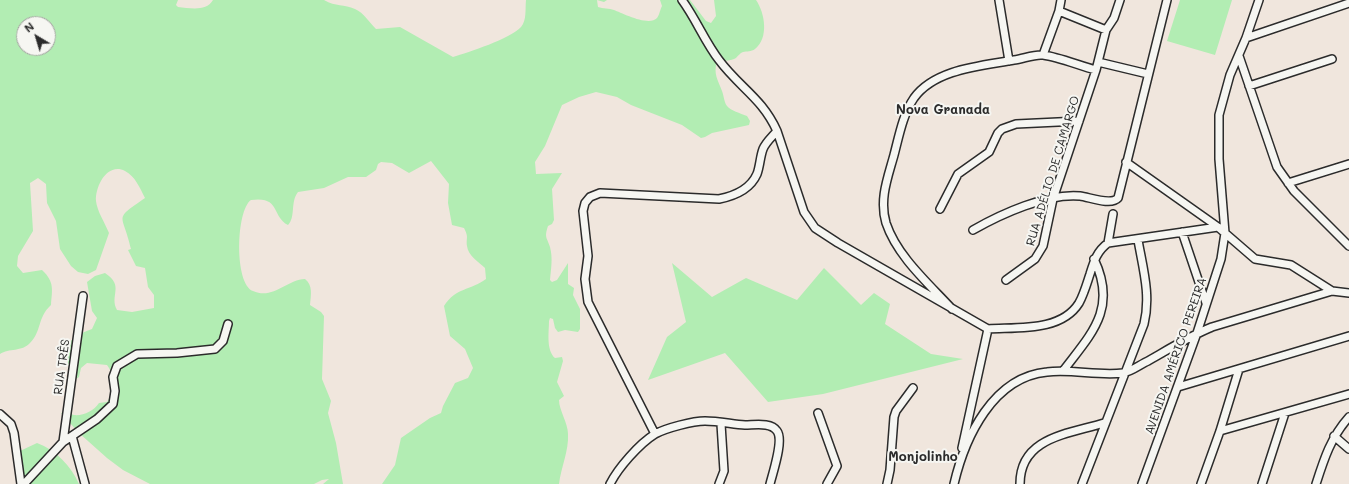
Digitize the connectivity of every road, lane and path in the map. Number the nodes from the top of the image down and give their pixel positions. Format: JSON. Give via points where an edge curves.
{"nodes":[{"id":1,"x":682,"y":0,"type":"edge"},
{"id":2,"x":999,"y":0,"type":"edge"},
{"id":3,"x":1061,"y":0,"type":"edge"},
{"id":4,"x":1120,"y":0,"type":"edge"},
{"id":5,"x":1167,"y":0,"type":"edge"},
{"id":6,"x":1259,"y":0,"type":"edge"},
{"id":7,"x":1349,"y":4,"type":"edge"},
{"id":8,"x":1059,"y":11,"type":"junction"},
{"id":9,"x":1106,"y":30,"type":"junction"},
{"id":10,"x":1246,"y":38,"type":"junction"},
{"id":11,"x":1043,"y":55,"type":"junction"},
{"id":12,"x":1239,"y":56,"type":"junction"},
{"id":13,"x":1332,"y":59,"type":"dead end"},
{"id":14,"x":1009,"y":61,"type":"junction"},
{"id":15,"x":1098,"y":62,"type":"junction"},
{"id":16,"x":1096,"y":70,"type":"junction"},
{"id":17,"x":1148,"y":74,"type":"junction"},
{"id":18,"x":1249,"y":86,"type":"junction"},
{"id":19,"x":1079,"y":121,"type":"junction"},
{"id":20,"x":777,"y":132,"type":"junction"},
{"id":21,"x":1126,"y":162,"type":"junction"},
{"id":22,"x":1349,"y":164,"type":"edge"},
{"id":23,"x":1288,"y":183,"type":"junction"},
{"id":24,"x":1053,"y":199,"type":"junction"},
{"id":25,"x":940,"y":209,"type":"dead end"},
{"id":26,"x":1113,"y":214,"type":"dead end"},
{"id":27,"x":1218,"y":227,"type":"junction"},
{"id":28,"x":973,"y":230,"type":"dead end"},
{"id":29,"x":1182,"y":232,"type":"junction"},
{"id":30,"x":1225,"y":233,"type":"junction"},
{"id":31,"x":1138,"y":240,"type":"junction"},
{"id":32,"x":1108,"y":243,"type":"junction"},
{"id":33,"x":1349,"y":246,"type":"edge"},
{"id":34,"x":1094,"y":259,"type":"junction"},
{"id":35,"x":1006,"y":280,"type":"dead end"},
{"id":36,"x":1332,"y":291,"type":"junction"},
{"id":37,"x":1349,"y":293,"type":"edge"},
{"id":38,"x":84,"y":296,"type":"dead end"},
{"id":39,"x":1206,"y":303,"type":"junction"},
{"id":40,"x":952,"y":309,"type":"junction"},
{"id":41,"x":228,"y":324,"type":"dead end"},
{"id":42,"x":988,"y":329,"type":"junction"},
{"id":43,"x":1197,"y":333,"type":"junction"},
{"id":44,"x":1349,"y":336,"type":"edge"},
{"id":45,"x":1238,"y":369,"type":"junction"},
{"id":46,"x":1062,"y":371,"type":"junction"},
{"id":47,"x":1125,"y":373,"type":"junction"},
{"id":48,"x":1178,"y":387,"type":"junction"},
{"id":49,"x":913,"y":388,"type":"dead end"},
{"id":50,"x":1349,"y":394,"type":"edge"},
{"id":51,"x":818,"y":413,"type":"dead end"},
{"id":52,"x":1285,"y":413,"type":"junction"},
{"id":53,"x":0,"y":414,"type":"edge"},
{"id":54,"x":1349,"y":417,"type":"edge"},
{"id":55,"x":1104,"y":423,"type":"junction"},
{"id":56,"x":721,"y":424,"type":"junction"},
{"id":57,"x":1220,"y":431,"type":"junction"},
{"id":58,"x":655,"y":434,"type":"junction"},
{"id":59,"x":72,"y":436,"type":"junction"},
{"id":60,"x":1334,"y":436,"type":"junction"},
{"id":61,"x":63,"y":442,"type":"junction"},
{"id":62,"x":1349,"y":449,"type":"edge"},
{"id":63,"x":960,"y":458,"type":"junction"},
{"id":64,"x":23,"y":484,"type":"edge"},
{"id":65,"x":85,"y":484,"type":"edge"},
{"id":66,"x":610,"y":484,"type":"edge"},
{"id":67,"x":719,"y":484,"type":"edge"},
{"id":68,"x":770,"y":484,"type":"edge"},
{"id":69,"x":828,"y":484,"type":"edge"},
{"id":70,"x":887,"y":484,"type":"edge"},
{"id":71,"x":954,"y":484,"type":"edge"},
{"id":72,"x":1020,"y":484,"type":"edge"},
{"id":73,"x":1082,"y":484,"type":"edge"},
{"id":74,"x":1142,"y":484,"type":"edge"},
{"id":75,"x":1200,"y":484,"type":"edge"},
{"id":76,"x":1262,"y":484,"type":"edge"},
{"id":77,"x":1316,"y":484,"type":"edge"}],
"edges":[{"from":1,"to":20,"type":"street","via":[[718,59],[764,107]]},
{"from":2,"to":14,"type":"street"},
{"from":3,"to":8,"type":"street"},
{"from":4,"to":9,"type":"street","name":"RUA ADÉLIO DE CAMARGO","via":[[1114,18]]},
{"from":5,"to":17,"type":"street"},
{"from":6,"to":10,"type":"street","name":"AVENIDA AMÉRICO PEREIRA"},
{"from":7,"to":10,"type":"street"},
{"from":8,"to":9,"type":"street"},
{"from":8,"to":11,"type":"street"},
{"from":9,"to":15,"type":"street","name":"RUA ADÉLIO DE CAMARGO"},
{"from":10,"to":12,"type":"street","name":"AVENIDA AMÉRICO PEREIRA"},
{"from":11,"to":14,"type":"street"},
{"from":11,"to":16,"type":"street"},
{"from":12,"to":18,"type":"street"},
{"from":12,"to":30,"type":"street","name":"AVENIDA AMÉRICO PEREIRA","via":[[1230,75],[1219,115],[1218,153]]},
{"from":13,"to":18,"type":"street"},
{"from":14,"to":40,"type":"street","via":[[956,72],[928,86],[915,97],[903,124],[885,187],[884,211],[891,234],[906,258]]},
{"from":15,"to":16,"type":"street","name":"RUA ADÉLIO DE CAMARGO"},
{"from":15,"to":17,"type":"street"},
{"from":16,"to":19,"type":"street","name":"RUA ADÉLIO DE CAMARGO"},
{"from":17,"to":21,"type":"street"},
{"from":18,"to":23,"type":"street","via":[[1272,157]]},
{"from":19,"to":24,"type":"street","name":"RUA ADÉLIO DE CAMARGO"},
{"from":19,"to":25,"type":"street","via":[[1016,124],[1002,129],[989,152],[958,174]]},
{"from":20,"to":40,"type":"street","via":[[800,203],[816,228]]},
{"from":20,"to":58,"type":"street","via":[[763,151],[752,182],[735,194],[719,199],[600,193],[590,197],[585,203],[583,211],[588,256],[585,279],[588,302]]},
{"from":21,"to":24,"type":"street","via":[[1116,201],[1071,196]]},
{"from":21,"to":27,"type":"street"},
{"from":22,"to":23,"type":"street"},
{"from":23,"to":33,"type":"street"},
{"from":24,"to":28,"type":"street","via":[[1020,207]]},
{"from":24,"to":35,"type":"street","name":"RUA ADÉLIO DE CAMARGO","via":[[1046,237],[1039,254]]},
{"from":26,"to":32,"type":"street"},
{"from":27,"to":29,"type":"street"},
{"from":27,"to":30,"type":"street"},
{"from":29,"to":31,"type":"street"},
{"from":29,"to":39,"type":"street"},
{"from":30,"to":36,"type":"street","via":[[1255,259],[1291,264]]},
{"from":30,"to":39,"type":"street","name":"AVENIDA AMÉRICO PEREIRA","via":[[1220,264]]},
{"from":31,"to":32,"type":"street"},
{"from":31,"to":47,"type":"street","via":[[1148,290],[1148,309],[1140,338]]},
{"from":32,"to":34,"type":"street"},
{"from":34,"to":42,"type":"street","via":[[1080,302],[1058,321],[1041,325]]},
{"from":34,"to":46,"type":"street","via":[[1104,286],[1100,314],[1094,329]]},
{"from":36,"to":37,"type":"street"},
{"from":36,"to":43,"type":"street"},
{"from":38,"to":61,"type":"street","name":"RUA TRÊS"},
{"from":39,"to":43,"type":"street","name":"AVENIDA AMÉRICO PEREIRA"},
{"from":40,"to":42,"type":"street"},
{"from":41,"to":59,"type":"street","via":[[223,341],[215,349],[137,354],[117,366],[113,377],[113,404]]},
{"from":42,"to":63,"type":"street"},
{"from":43,"to":47,"type":"street"},
{"from":43,"to":48,"type":"street","name":"AVENIDA AMÉRICO PEREIRA"},
{"from":44,"to":45,"type":"street"},
{"from":45,"to":48,"type":"street"},
{"from":45,"to":57,"type":"street"},
{"from":46,"to":47,"type":"street"},
{"from":46,"to":63,"type":"street","via":[[1031,375],[1004,390],[983,414]]},
{"from":47,"to":55,"type":"street"},
{"from":48,"to":74,"type":"street","name":"AVENIDA AMÉRICO PEREIRA"},
{"from":49,"to":70,"type":"street","via":[[894,417]]},
{"from":50,"to":52,"type":"street"},
{"from":51,"to":69,"type":"street","via":[[837,466]]},
{"from":52,"to":57,"type":"street"},
{"from":52,"to":76,"type":"street"},
{"from":53,"to":64,"type":"street","via":[[11,424],[14,433]]},
{"from":54,"to":60,"type":"street"},
{"from":55,"to":72,"type":"street","via":[[1040,444],[1026,458]]},
{"from":55,"to":73,"type":"street"},
{"from":56,"to":58,"type":"street","via":[[705,421]]},
{"from":56,"to":67,"type":"street","via":[[724,471]]},
{"from":56,"to":68,"type":"street","via":[[767,425],[777,430],[780,439]]},
{"from":57,"to":75,"type":"street"},
{"from":58,"to":66,"type":"street","via":[[633,454]]},
{"from":59,"to":61,"type":"street"},
{"from":59,"to":65,"type":"street"},
{"from":60,"to":62,"type":"street"},
{"from":60,"to":77,"type":"street"},
{"from":61,"to":64,"type":"street"},
{"from":63,"to":71,"type":"street"}]}
